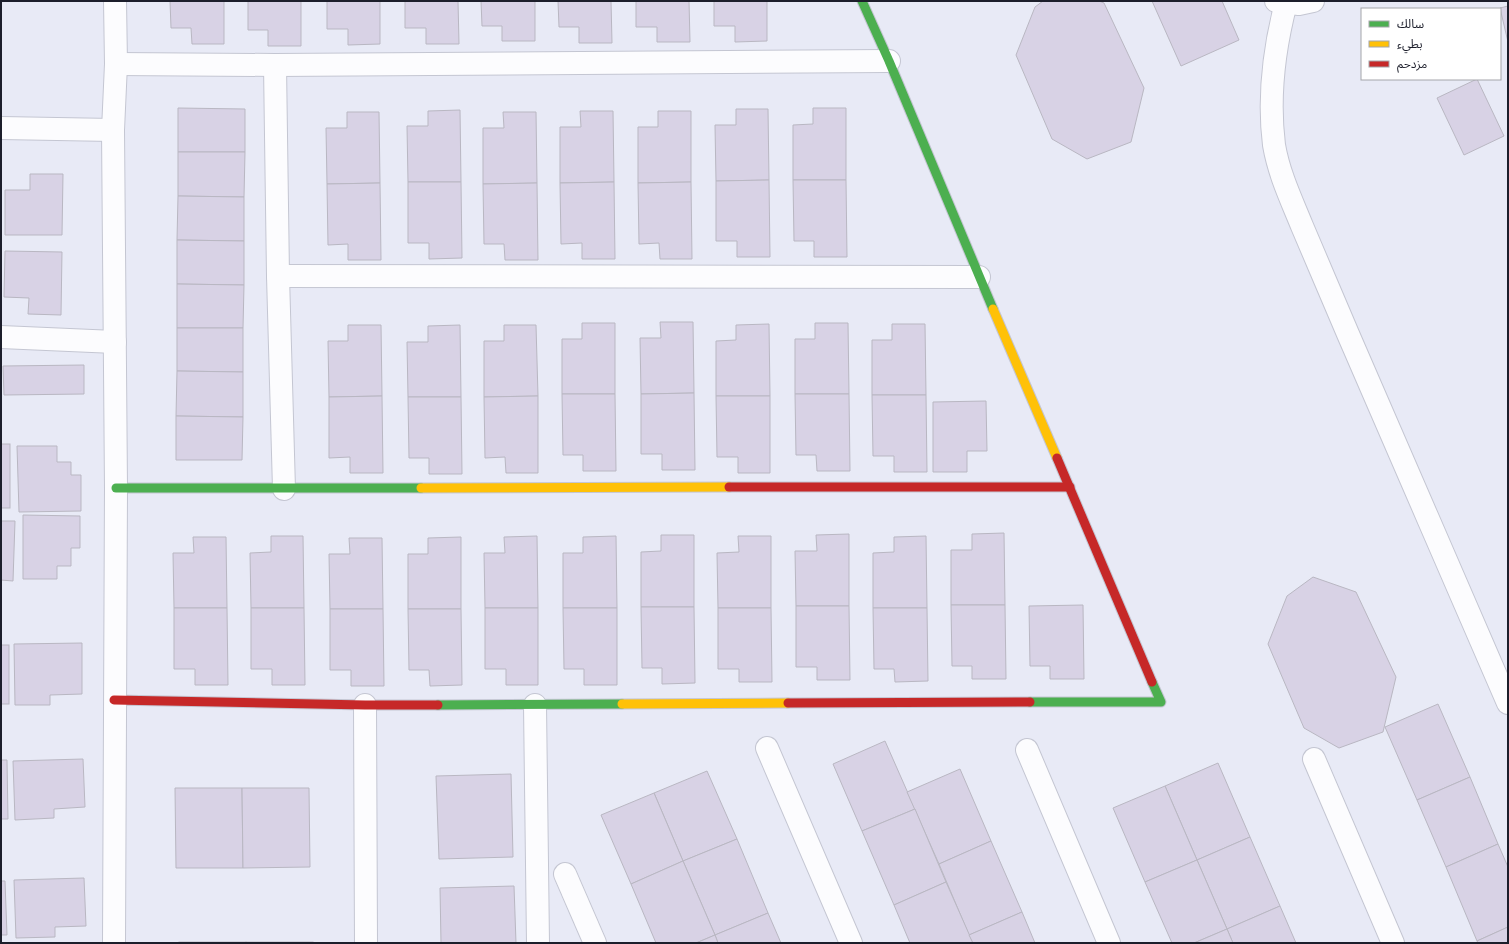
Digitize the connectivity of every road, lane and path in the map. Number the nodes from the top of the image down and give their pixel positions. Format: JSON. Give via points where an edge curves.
{"nodes":[{"id":1,"x":115,"y":1,"type":"edge"},
{"id":2,"x":862,"y":1,"type":"edge"},
{"id":3,"x":1313,"y":1,"type":"edge"},
{"id":4,"x":1281,"y":2,"type":"edge"},
{"id":5,"x":890,"y":61,"type":"junction"},
{"id":6,"x":116,"y":64,"type":"junction"},
{"id":7,"x":275,"y":65,"type":"junction"},
{"id":8,"x":1,"y":128,"type":"edge"},
{"id":9,"x":113,"y":130,"type":"junction"},
{"id":10,"x":278,"y":276,"type":"junction"},
{"id":11,"x":979,"y":277,"type":"junction"},
{"id":12,"x":1,"y":337,"type":"edge"},
{"id":13,"x":115,"y":342,"type":"junction"},
{"id":14,"x":1070,"y":487,"type":"junction"},
{"id":15,"x":116,"y":488,"type":"junction"},
{"id":16,"x":284,"y":489,"type":"junction"},
{"id":17,"x":114,"y":700,"type":"junction"},
{"id":18,"x":1508,"y":704,"type":"edge"},
{"id":19,"x":365,"y":705,"type":"junction"},
{"id":20,"x":535,"y":705,"type":"junction"},
{"id":21,"x":767,"y":748,"type":"dead end"},
{"id":22,"x":1027,"y":750,"type":"dead end"},
{"id":23,"x":1314,"y":759,"type":"dead end"},
{"id":24,"x":565,"y":874,"type":"dead end"},
{"id":25,"x":114,"y":943,"type":"edge"},
{"id":26,"x":366,"y":943,"type":"edge"},
{"id":27,"x":538,"y":943,"type":"edge"},
{"id":28,"x":596,"y":943,"type":"edge"},
{"id":29,"x":851,"y":943,"type":"edge"},
{"id":30,"x":1109,"y":943,"type":"edge"},
{"id":31,"x":1393,"y":943,"type":"edge"}],
"edges":[{"from":1,"to":6,"type":"street"},
{"from":2,"to":5,"type":"street"},
{"from":3,"to":4,"type":"street","via":[[1299,4]]},
{"from":4,"to":18,"type":"street","via":[[1272,87],[1274,144],[1280,172]]},
{"from":5,"to":7,"type":"street"},
{"from":5,"to":11,"type":"street"},
{"from":6,"to":7,"type":"street"},
{"from":6,"to":9,"type":"street"},
{"from":7,"to":10,"type":"street"},
{"from":8,"to":9,"type":"street"},
{"from":9,"to":13,"type":"street"},
{"from":10,"to":11,"type":"street"},
{"from":10,"to":16,"type":"street"},
{"from":11,"to":14,"type":"street"},
{"from":12,"to":13,"type":"street"},
{"from":13,"to":15,"type":"street"},
{"from":14,"to":16,"type":"street"},
{"from":14,"to":20,"type":"street","via":[[1161,702]]},
{"from":15,"to":16,"type":"street"},
{"from":15,"to":17,"type":"street"},
{"from":17,"to":19,"type":"street"},
{"from":17,"to":25,"type":"street"},
{"from":19,"to":20,"type":"street"},
{"from":19,"to":26,"type":"street"},
{"from":20,"to":27,"type":"street"},
{"from":21,"to":29,"type":"street"},
{"from":22,"to":30,"type":"street"},
{"from":23,"to":31,"type":"street"},
{"from":24,"to":28,"type":"street"}]}
